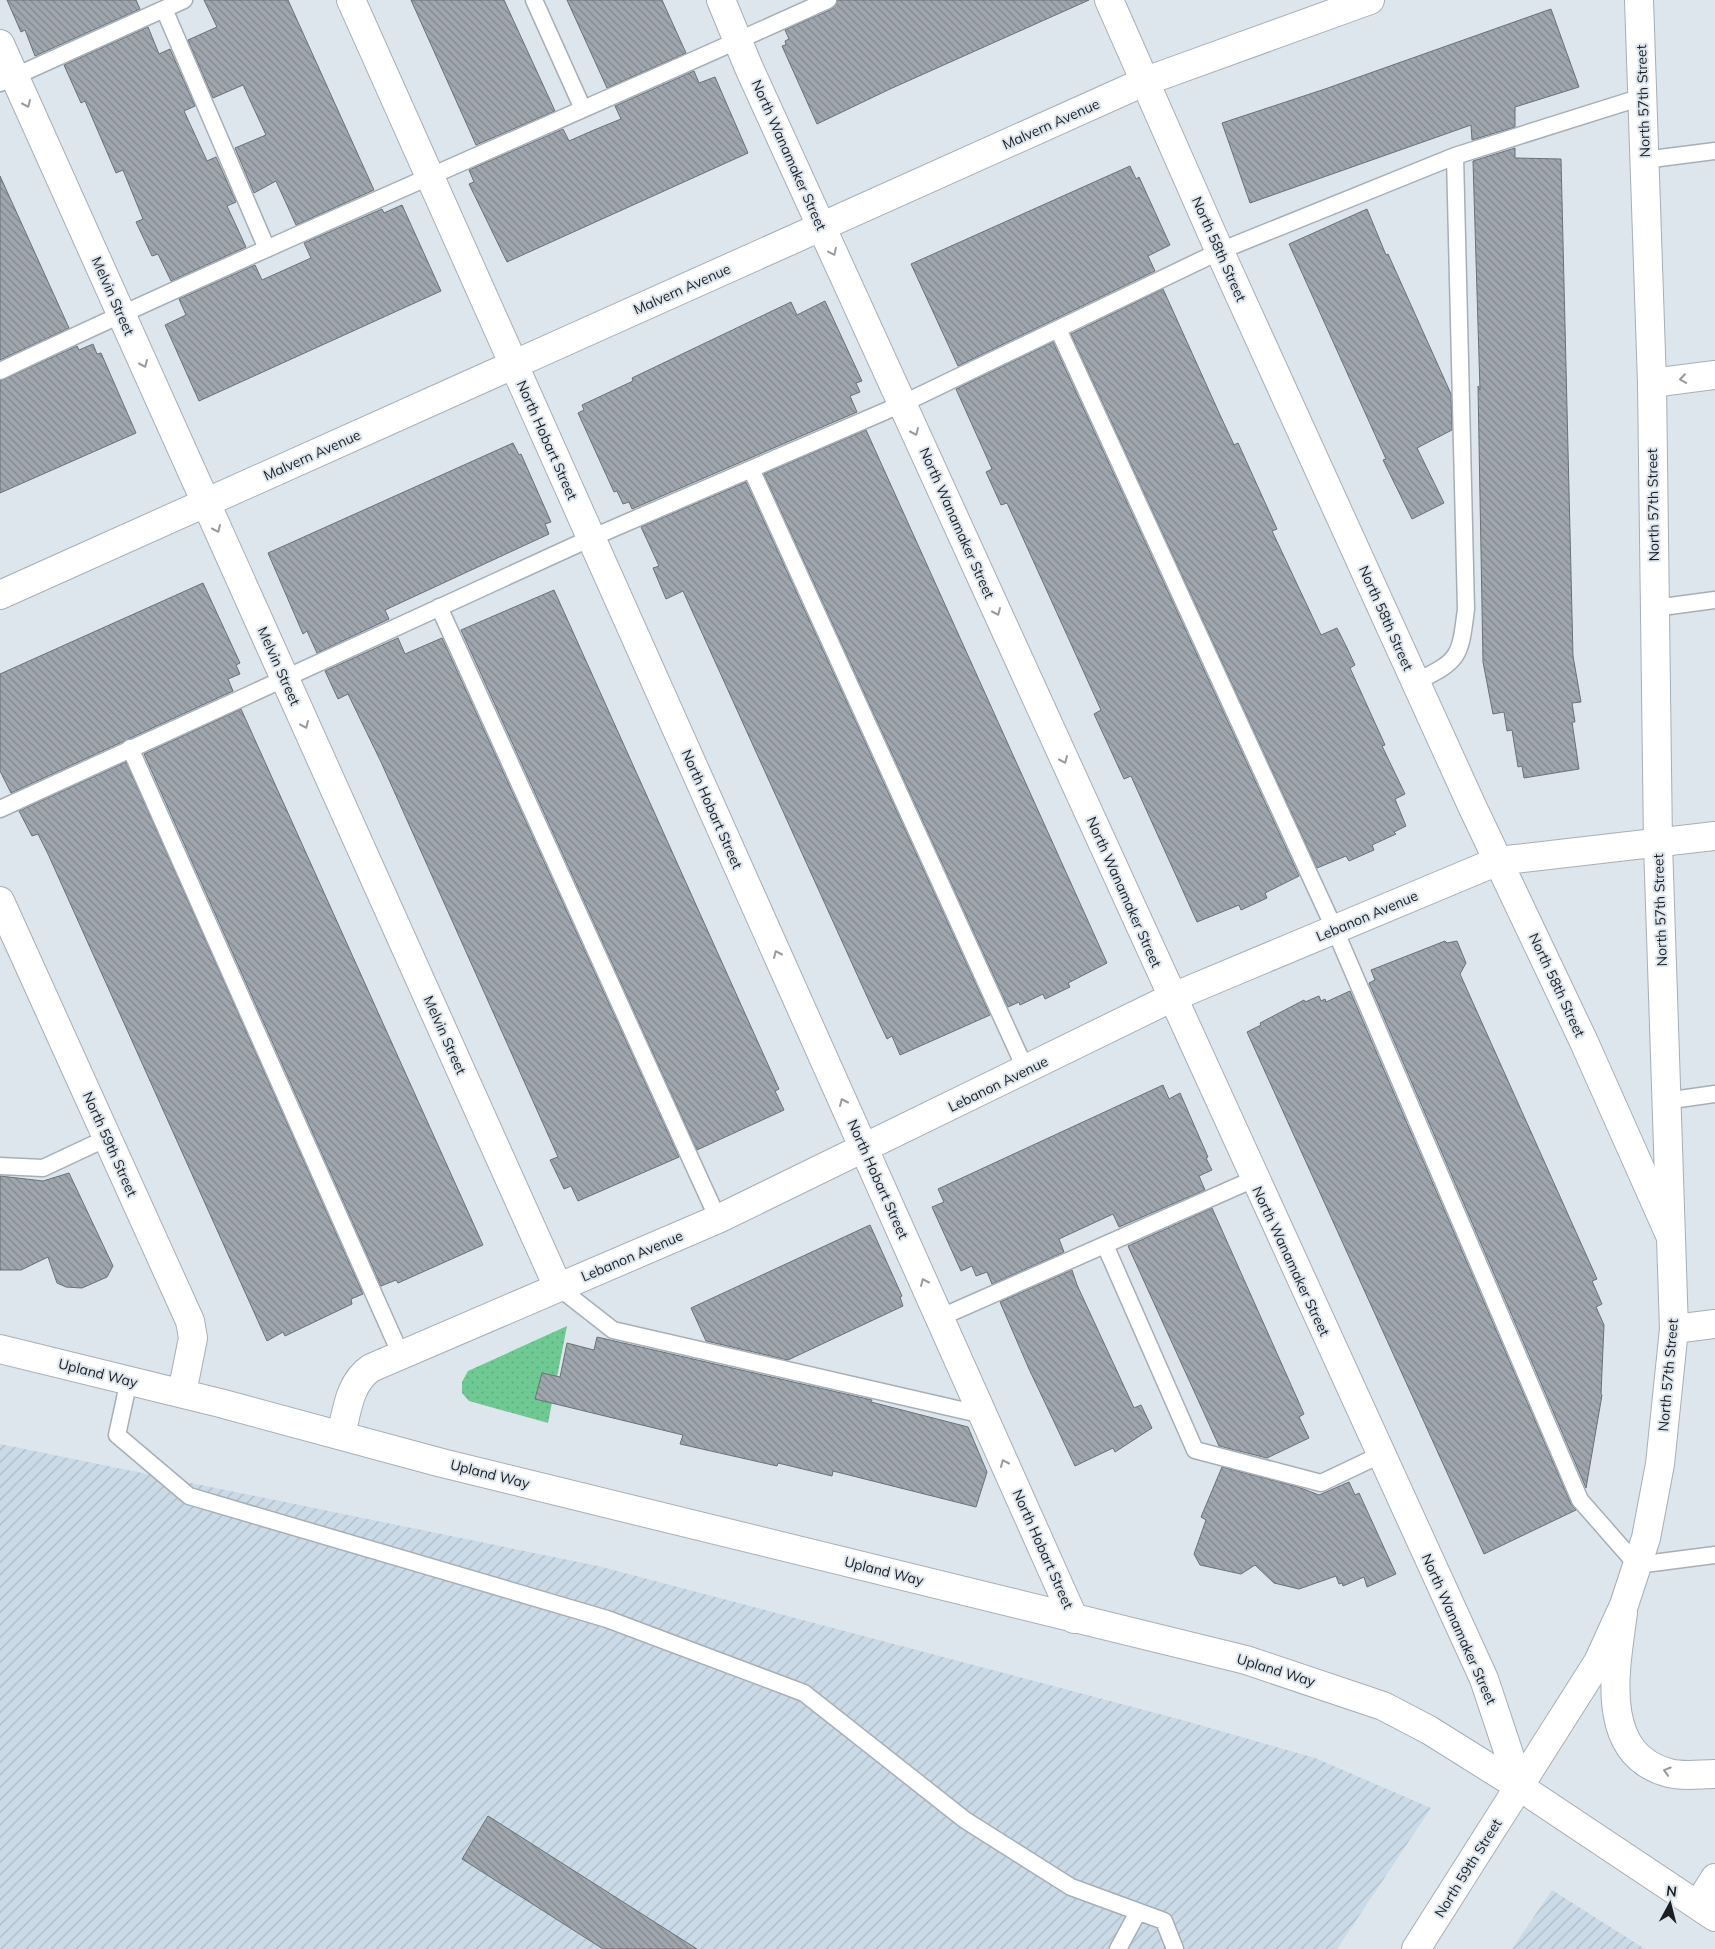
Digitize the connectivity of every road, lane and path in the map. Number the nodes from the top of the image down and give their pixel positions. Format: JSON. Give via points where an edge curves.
{"nodes":[{"id":1,"x":184,"y":0,"type":"edge"},
{"id":2,"x":351,"y":0,"type":"edge"},
{"id":3,"x":534,"y":0,"type":"edge"},
{"id":4,"x":721,"y":0,"type":"edge"},
{"id":5,"x":828,"y":0,"type":"edge"},
{"id":6,"x":1109,"y":0,"type":"edge"},
{"id":7,"x":1370,"y":0,"type":"edge"},
{"id":8,"x":1639,"y":0,"type":"edge"},
{"id":9,"x":164,"y":9,"type":"junction"},
{"id":10,"x":737,"y":41,"type":"junction"},
{"id":11,"x":0,"y":44,"type":"edge"},
{"id":12,"x":7,"y":79,"type":"edge"},
{"id":13,"x":1146,"y":81,"type":"junction"},
{"id":14,"x":1642,"y":97,"type":"junction"},
{"id":15,"x":583,"y":109,"type":"junction"},
{"id":16,"x":1715,"y":151,"type":"edge"},
{"id":17,"x":1455,"y":156,"type":"junction"},
{"id":18,"x":1644,"y":160,"type":"junction"},
{"id":19,"x":429,"y":176,"type":"junction"},
{"id":20,"x":821,"y":227,"type":"junction"},
{"id":21,"x":267,"y":249,"type":"junction"},
{"id":22,"x":1220,"y":250,"type":"junction"},
{"id":23,"x":121,"y":314,"type":"junction"},
{"id":24,"x":1058,"y":329,"type":"junction"},
{"id":25,"x":514,"y":365,"type":"junction"},
{"id":26,"x":0,"y":372,"type":"edge"},
{"id":27,"x":1715,"y":375,"type":"edge"},
{"id":28,"x":1652,"y":383,"type":"junction"},
{"id":29,"x":902,"y":404,"type":"junction"},
{"id":30,"x":752,"y":469,"type":"junction"},
{"id":31,"x":206,"y":503,"type":"junction"},
{"id":32,"x":591,"y":538,"type":"junction"},
{"id":33,"x":0,"y":595,"type":"edge"},
{"id":34,"x":1715,"y":600,"type":"edge"},
{"id":35,"x":439,"y":607,"type":"junction"},
{"id":36,"x":1655,"y":608,"type":"junction"},
{"id":37,"x":284,"y":677,"type":"junction"},
{"id":38,"x":1415,"y":682,"type":"junction"},
{"id":39,"x":130,"y":748,"type":"junction"},
{"id":40,"x":0,"y":808,"type":"edge"},
{"id":41,"x":1715,"y":836,"type":"edge"},
{"id":42,"x":1658,"y":844,"type":"junction"},
{"id":43,"x":1498,"y":861,"type":"junction"},
{"id":44,"x":0,"y":901,"type":"edge"},
{"id":45,"x":1335,"y":930,"type":"junction"},
{"id":46,"x":1173,"y":997,"type":"junction"},
{"id":47,"x":1026,"y":1070,"type":"junction"},
{"id":48,"x":1715,"y":1094,"type":"edge"},
{"id":49,"x":1665,"y":1101,"type":"junction"},
{"id":50,"x":108,"y":1138,"type":"junction"},
{"id":51,"x":864,"y":1150,"type":"junction"},
{"id":52,"x":0,"y":1166,"type":"edge"},
{"id":53,"x":1254,"y":1179,"type":"junction"},
{"id":54,"x":718,"y":1219,"type":"junction"},
{"id":55,"x":1669,"y":1233,"type":"junction"},
{"id":56,"x":1105,"y":1245,"type":"junction"},
{"id":57,"x":558,"y":1287,"type":"junction"},
{"id":58,"x":940,"y":1318,"type":"junction"},
{"id":59,"x":1715,"y":1324,"type":"edge"},
{"id":60,"x":1674,"y":1329,"type":"junction"},
{"id":61,"x":0,"y":1348,"type":"edge"},
{"id":62,"x":401,"y":1355,"type":"junction"},
{"id":63,"x":129,"y":1380,"type":"junction"},
{"id":64,"x":182,"y":1393,"type":"junction"},
{"id":65,"x":983,"y":1415,"type":"junction"},
{"id":66,"x":341,"y":1435,"type":"junction"},
{"id":67,"x":1380,"y":1455,"type":"junction"},
{"id":68,"x":1715,"y":1555,"type":"edge"},
{"id":69,"x":1637,"y":1565,"type":"junction"},
{"id":70,"x":1624,"y":1605,"type":"junction"},
{"id":71,"x":1074,"y":1619,"type":"junction"},
{"id":72,"x":1715,"y":1774,"type":"edge"},
{"id":73,"x":1520,"y":1787,"type":"junction"},
{"id":74,"x":1715,"y":1878,"type":"edge"},
{"id":75,"x":1706,"y":1911,"type":"edge"},
{"id":76,"x":1138,"y":1912,"type":"junction"},
{"id":77,"x":1118,"y":1949,"type":"edge"},
{"id":78,"x":1175,"y":1949,"type":"edge"},
{"id":79,"x":1416,"y":1949,"type":"edge"}],
"edges":[{"from":1,"to":9,"type":"lane"},
{"from":2,"to":19,"type":"street","name":"North Hobart Street"},
{"from":3,"to":15,"type":"lane"},
{"from":4,"to":10,"type":"street","name":"North Wanamaker Street"},
{"from":5,"to":10,"type":"lane"},
{"from":6,"to":13,"type":"street","name":"North 58th Street"},
{"from":7,"to":13,"type":"street","name":"Malvern Avenue"},
{"from":8,"to":14,"type":"street","name":"North 57th Street"},
{"from":9,"to":12,"type":"lane"},
{"from":9,"to":21,"type":"lane"},
{"from":10,"to":15,"type":"lane"},
{"from":10,"to":20,"type":"street","name":"North Wanamaker Street"},
{"from":11,"to":12,"type":"street","name":"Melvin Street"},
{"from":12,"to":23,"type":"street","name":"Melvin Street","one_way":true},
{"from":13,"to":20,"type":"street","name":"Malvern Avenue"},
{"from":13,"to":22,"type":"street","name":"North 58th Street"},
{"from":14,"to":17,"type":"lane"},
{"from":14,"to":18,"type":"street","name":"North 57th Street"},
{"from":15,"to":19,"type":"lane"},
{"from":16,"to":18,"type":"lane"},
{"from":17,"to":22,"type":"lane"},
{"from":17,"to":38,"type":"lane","via":[[1466,609],[1458,655],[1444,668]]},
{"from":18,"to":28,"type":"street","name":"North 57th Street"},
{"from":19,"to":21,"type":"lane"},
{"from":19,"to":25,"type":"street","name":"North Hobart Street"},
{"from":20,"to":25,"type":"street","name":"Malvern Avenue"},
{"from":20,"to":29,"type":"street","name":"North Wanamaker Street","one_way":true},
{"from":21,"to":23,"type":"lane"},
{"from":22,"to":24,"type":"lane"},
{"from":22,"to":38,"type":"street","name":"North 58th Street"},
{"from":23,"to":26,"type":"lane"},
{"from":23,"to":31,"type":"street","name":"Melvin Street","one_way":true},
{"from":24,"to":29,"type":"lane"},
{"from":24,"to":45,"type":"lane"},
{"from":25,"to":31,"type":"street","name":"Malvern Avenue"},
{"from":25,"to":32,"type":"street","name":"North Hobart Street"},
{"from":27,"to":28,"type":"street","one_way":true},
{"from":28,"to":36,"type":"street","name":"North 57th Street"},
{"from":29,"to":30,"type":"lane"},
{"from":29,"to":46,"type":"street","name":"North Wanamaker Street","one_way":true},
{"from":30,"to":32,"type":"lane"},
{"from":30,"to":47,"type":"lane"},
{"from":31,"to":33,"type":"street","name":"Malvern Avenue"},
{"from":31,"to":37,"type":"street","name":"Melvin Street","one_way":true},
{"from":32,"to":35,"type":"lane"},
{"from":51,"to":32,"type":"street","name":"North Hobart Street","one_way":true},
{"from":34,"to":36,"type":"lane"},
{"from":35,"to":37,"type":"lane"},
{"from":35,"to":54,"type":"lane"},
{"from":36,"to":42,"type":"street","name":"North 57th Street"},
{"from":37,"to":39,"type":"lane"},
{"from":37,"to":57,"type":"street","name":"Melvin Street","one_way":true},
{"from":38,"to":43,"type":"street","name":"North 58th Street"},
{"from":39,"to":40,"type":"lane"},
{"from":39,"to":62,"type":"lane"},
{"from":41,"to":42,"type":"street","name":"Lebanon Avenue"},
{"from":42,"to":43,"type":"street","name":"Lebanon Avenue"},
{"from":42,"to":49,"type":"street","name":"North 57th Street"},
{"from":43,"to":45,"type":"street","name":"Lebanon Avenue"},
{"from":43,"to":55,"type":"street","name":"North 58th Street","via":[[1584,1042]]},
{"from":44,"to":50,"type":"street","name":"North 59th Street"},
{"from":45,"to":46,"type":"street","name":"Lebanon Avenue"},
{"from":45,"to":69,"type":"lane","via":[[1580,1500]]},
{"from":46,"to":47,"type":"street","name":"Lebanon Avenue"},
{"from":46,"to":53,"type":"street","name":"North Wanamaker Street"},
{"from":47,"to":51,"type":"street","name":"Lebanon Avenue"},
{"from":48,"to":49,"type":"lane"},
{"from":49,"to":55,"type":"street","name":"North 57th Street"},
{"from":50,"to":52,"type":"lane","via":[[43,1168]]},
{"from":50,"to":64,"type":"street","name":"North 59th Street","via":[[190,1321],[193,1338]]},
{"from":51,"to":54,"type":"street","name":"Lebanon Avenue"},
{"from":58,"to":51,"type":"street","name":"North Hobart Street","one_way":true},
{"from":53,"to":56,"type":"lane"},
{"from":53,"to":67,"type":"street","name":"North Wanamaker Street"},
{"from":54,"to":57,"type":"street","name":"Lebanon Avenue"},
{"from":55,"to":60,"type":"street","name":"North 57th Street"},
{"from":56,"to":58,"type":"lane"},
{"from":56,"to":67,"type":"lane","via":[[1195,1450],[1322,1483]]},
{"from":57,"to":62,"type":"street","name":"Lebanon Avenue"},
{"from":57,"to":65,"type":"lane","via":[[613,1330]]},
{"from":58,"to":65,"type":"street","name":"North Hobart Street"},
{"from":59,"to":60,"type":"street"},
{"from":60,"to":69,"type":"street","name":"North 57th Street","via":[[1654,1506]]},
{"from":61,"to":63,"type":"street","name":"Upland Way"},
{"from":62,"to":66,"type":"street","name":"Lebanon Avenue","via":[[360,1375]]},
{"from":63,"to":64,"type":"street","name":"Upland Way"},
{"from":63,"to":76,"type":"lane","via":[[117,1435],[189,1496],[606,1619],[804,1693],[965,1820],[1071,1887]]},
{"from":64,"to":66,"type":"street","name":"Upland Way"},
{"from":71,"to":65,"type":"street","name":"North Hobart Street","one_way":true},
{"from":66,"to":71,"type":"street","name":"Upland Way"},
{"from":67,"to":73,"type":"street","name":"North Wanamaker Street","via":[[1484,1680]]},
{"from":68,"to":69,"type":"lane"},
{"from":69,"to":70,"type":"street","name":"North 57th Street"},
{"from":72,"to":70,"type":"street","one_way":true,"via":[[1669,1773],[1635,1753],[1625,1738],[1615,1701]]},
{"from":70,"to":73,"type":"street","name":"North 57th Street","via":[[1598,1662]]},
{"from":71,"to":73,"type":"street","name":"Upland Way","via":[[1246,1660],[1383,1706],[1429,1730]]},
{"from":73,"to":75,"type":"street","name":"Upland Way"},
{"from":73,"to":79,"type":"street","name":"North 59th Street"},
{"from":74,"to":75,"type":"street"},
{"from":76,"to":77,"type":"lane"},
{"from":76,"to":78,"type":"lane","via":[[1164,1921]]}]}
